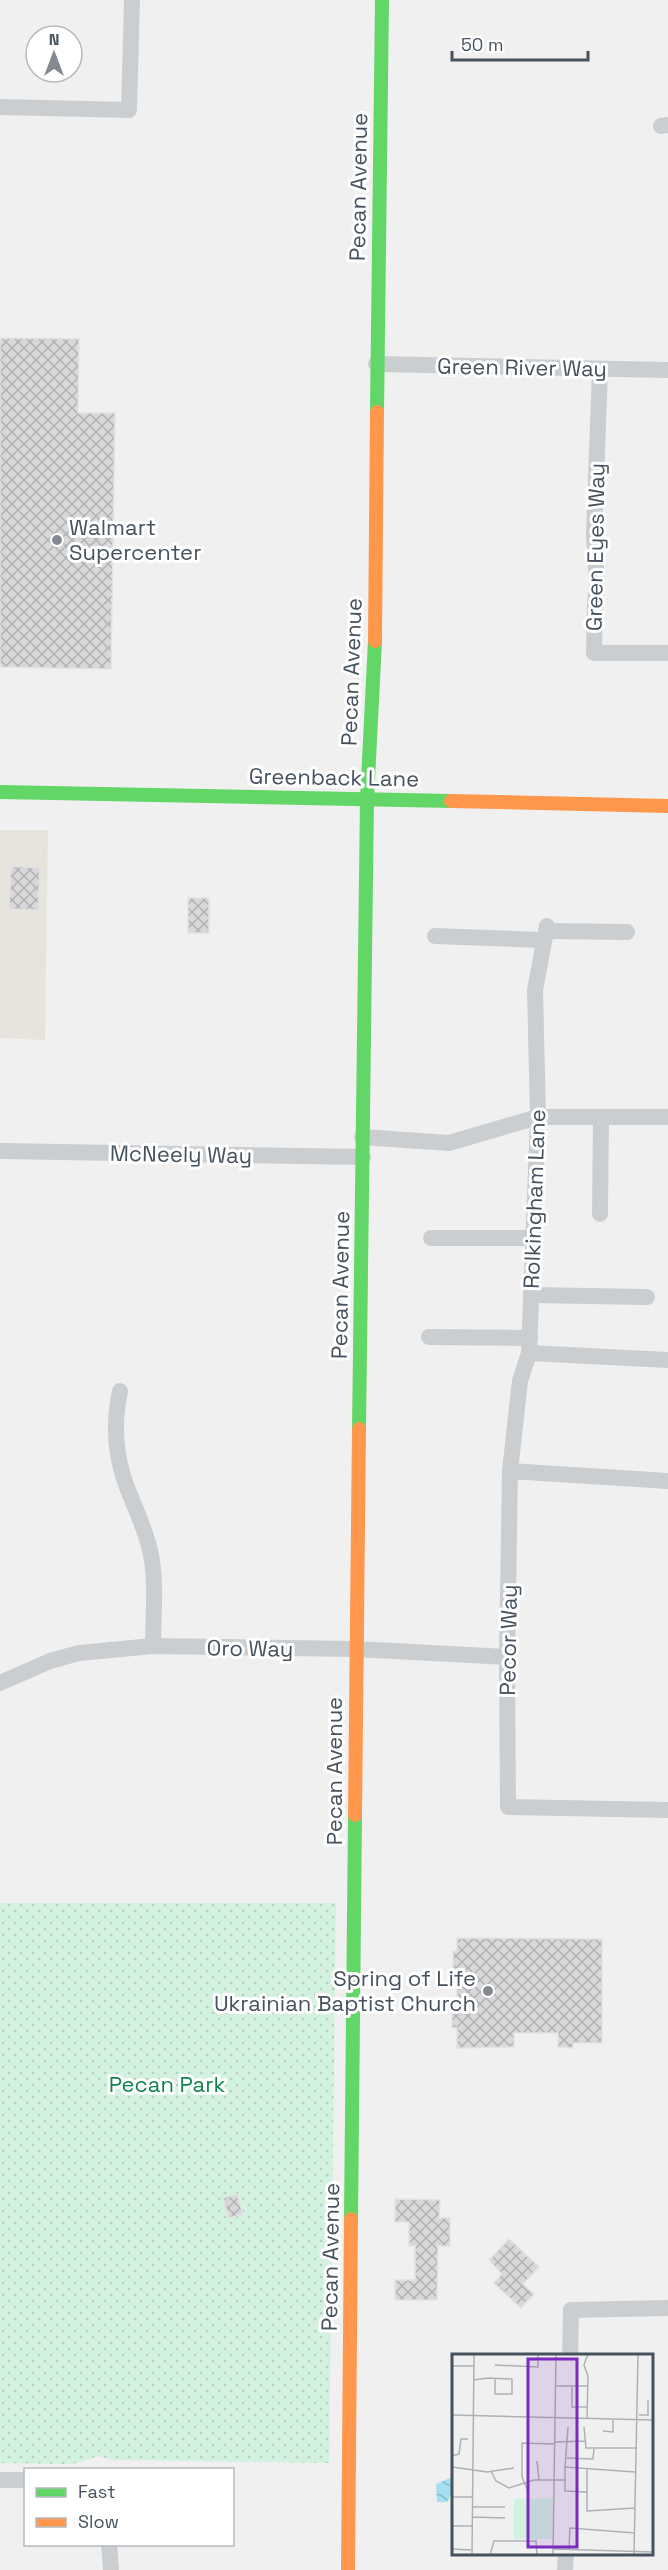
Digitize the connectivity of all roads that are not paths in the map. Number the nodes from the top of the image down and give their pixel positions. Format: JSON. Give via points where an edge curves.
{"nodes":[{"id":1,"x":132,"y":0,"type":"edge"},
{"id":2,"x":381,"y":0,"type":"edge"},
{"id":3,"x":0,"y":107,"type":"edge"},
{"id":4,"x":376,"y":364,"type":"junction"},
{"id":5,"x":600,"y":369,"type":"junction"},
{"id":6,"x":668,"y":370,"type":"edge"},
{"id":7,"x":668,"y":653,"type":"edge"},
{"id":8,"x":0,"y":792,"type":"edge"},
{"id":9,"x":367,"y":799,"type":"junction"},
{"id":10,"x":668,"y":806,"type":"edge"},
{"id":11,"x":546,"y":932,"type":"junction"},
{"id":12,"x":627,"y":932,"type":"dead end"},
{"id":13,"x":435,"y":936,"type":"dead end"},
{"id":14,"x":538,"y":1117,"type":"junction"},
{"id":15,"x":602,"y":1117,"type":"junction"},
{"id":16,"x":668,"y":1117,"type":"edge"},
{"id":17,"x":362,"y":1137,"type":"junction"},
{"id":18,"x":0,"y":1151,"type":"edge"},
{"id":19,"x":363,"y":1157,"type":"junction"},
{"id":20,"x":600,"y":1214,"type":"dead end"},
{"id":21,"x":431,"y":1238,"type":"dead end"},
{"id":22,"x":533,"y":1238,"type":"junction"},
{"id":23,"x":531,"y":1295,"type":"junction"},
{"id":24,"x":647,"y":1297,"type":"dead end"},
{"id":25,"x":429,"y":1337,"type":"dead end"},
{"id":26,"x":529,"y":1345,"type":"junction"},
{"id":27,"x":668,"y":1360,"type":"edge"},
{"id":28,"x":120,"y":1391,"type":"dead end"},
{"id":29,"x":510,"y":1471,"type":"junction"},
{"id":30,"x":668,"y":1481,"type":"edge"},
{"id":31,"x":153,"y":1647,"type":"junction"},
{"id":32,"x":356,"y":1649,"type":"junction"},
{"id":33,"x":507,"y":1657,"type":"junction"},
{"id":34,"x":0,"y":1683,"type":"edge"},
{"id":35,"x":668,"y":1810,"type":"edge"},
{"id":36,"x":668,"y":2308,"type":"edge"},
{"id":37,"x":570,"y":2354,"type":"edge"},
{"id":38,"x":0,"y":2480,"type":"edge"},
{"id":39,"x":24,"y":2480,"type":"edge"},
{"id":40,"x":109,"y":2546,"type":"edge"},
{"id":41,"x":566,"y":2555,"type":"edge"},
{"id":42,"x":111,"y":2570,"type":"edge"},
{"id":43,"x":348,"y":2570,"type":"edge"},
{"id":44,"x":565,"y":2570,"type":"edge"}],
"edges":[{"from":1,"to":3,"type":"street","via":[[129,110]]},
{"from":2,"to":4,"type":"street","name":"Pecan Avenue"},
{"from":4,"to":5,"type":"street","name":"Green River Way"},
{"from":4,"to":9,"type":"street","name":"Pecan Avenue","via":[[375,638]]},
{"from":5,"to":6,"type":"street","name":"Green River Way"},
{"from":5,"to":7,"type":"street","name":"Green Eyes Way","via":[[594,652]]},
{"from":8,"to":9,"type":"street","name":"Greenback Lane"},
{"from":9,"to":10,"type":"street","name":"Greenback Lane"},
{"from":9,"to":17,"type":"street","name":"Pecan Avenue"},
{"from":11,"to":12,"type":"street"},
{"from":11,"to":13,"type":"street"},
{"from":11,"to":14,"type":"street","name":"Rolkingham Lane","via":[[535,990]]},
{"from":14,"to":15,"type":"street"},
{"from":14,"to":17,"type":"street","via":[[449,1143]]},
{"from":14,"to":22,"type":"street","name":"Rolkingham Lane"},
{"from":15,"to":16,"type":"street"},
{"from":15,"to":20,"type":"street"},
{"from":17,"to":19,"type":"street","name":"Pecan Avenue"},
{"from":18,"to":19,"type":"street","name":"McNeely Way"},
{"from":19,"to":32,"type":"street","name":"Pecan Avenue"},
{"from":21,"to":22,"type":"street"},
{"from":22,"to":23,"type":"street","name":"Rolkingham Lane"},
{"from":23,"to":24,"type":"street"},
{"from":23,"to":26,"type":"street","name":"Rolkingham Lane"},
{"from":25,"to":26,"type":"street"},
{"from":26,"to":27,"type":"street"},
{"from":26,"to":29,"type":"street","name":"Rolkingham Lane","via":[[520,1381]]},
{"from":28,"to":31,"type":"street","via":[[117,1446],[154,1576]]},
{"from":29,"to":30,"type":"street"},
{"from":29,"to":33,"type":"street","name":"Pecor Way"},
{"from":31,"to":32,"type":"street","name":"Oro Way"},
{"from":31,"to":34,"type":"street","name":"Oro Way","via":[[79,1653]]},
{"from":32,"to":33,"type":"street","name":"Oro Way"},
{"from":32,"to":43,"type":"street","name":"Pecan Avenue"},
{"from":33,"to":35,"type":"street","name":"Pecor Way","via":[[508,1807]]},
{"from":36,"to":37,"type":"street","via":[[571,2310]]},
{"from":38,"to":39,"type":"street"},
{"from":40,"to":42,"type":"street"},
{"from":41,"to":44,"type":"street"}]}
